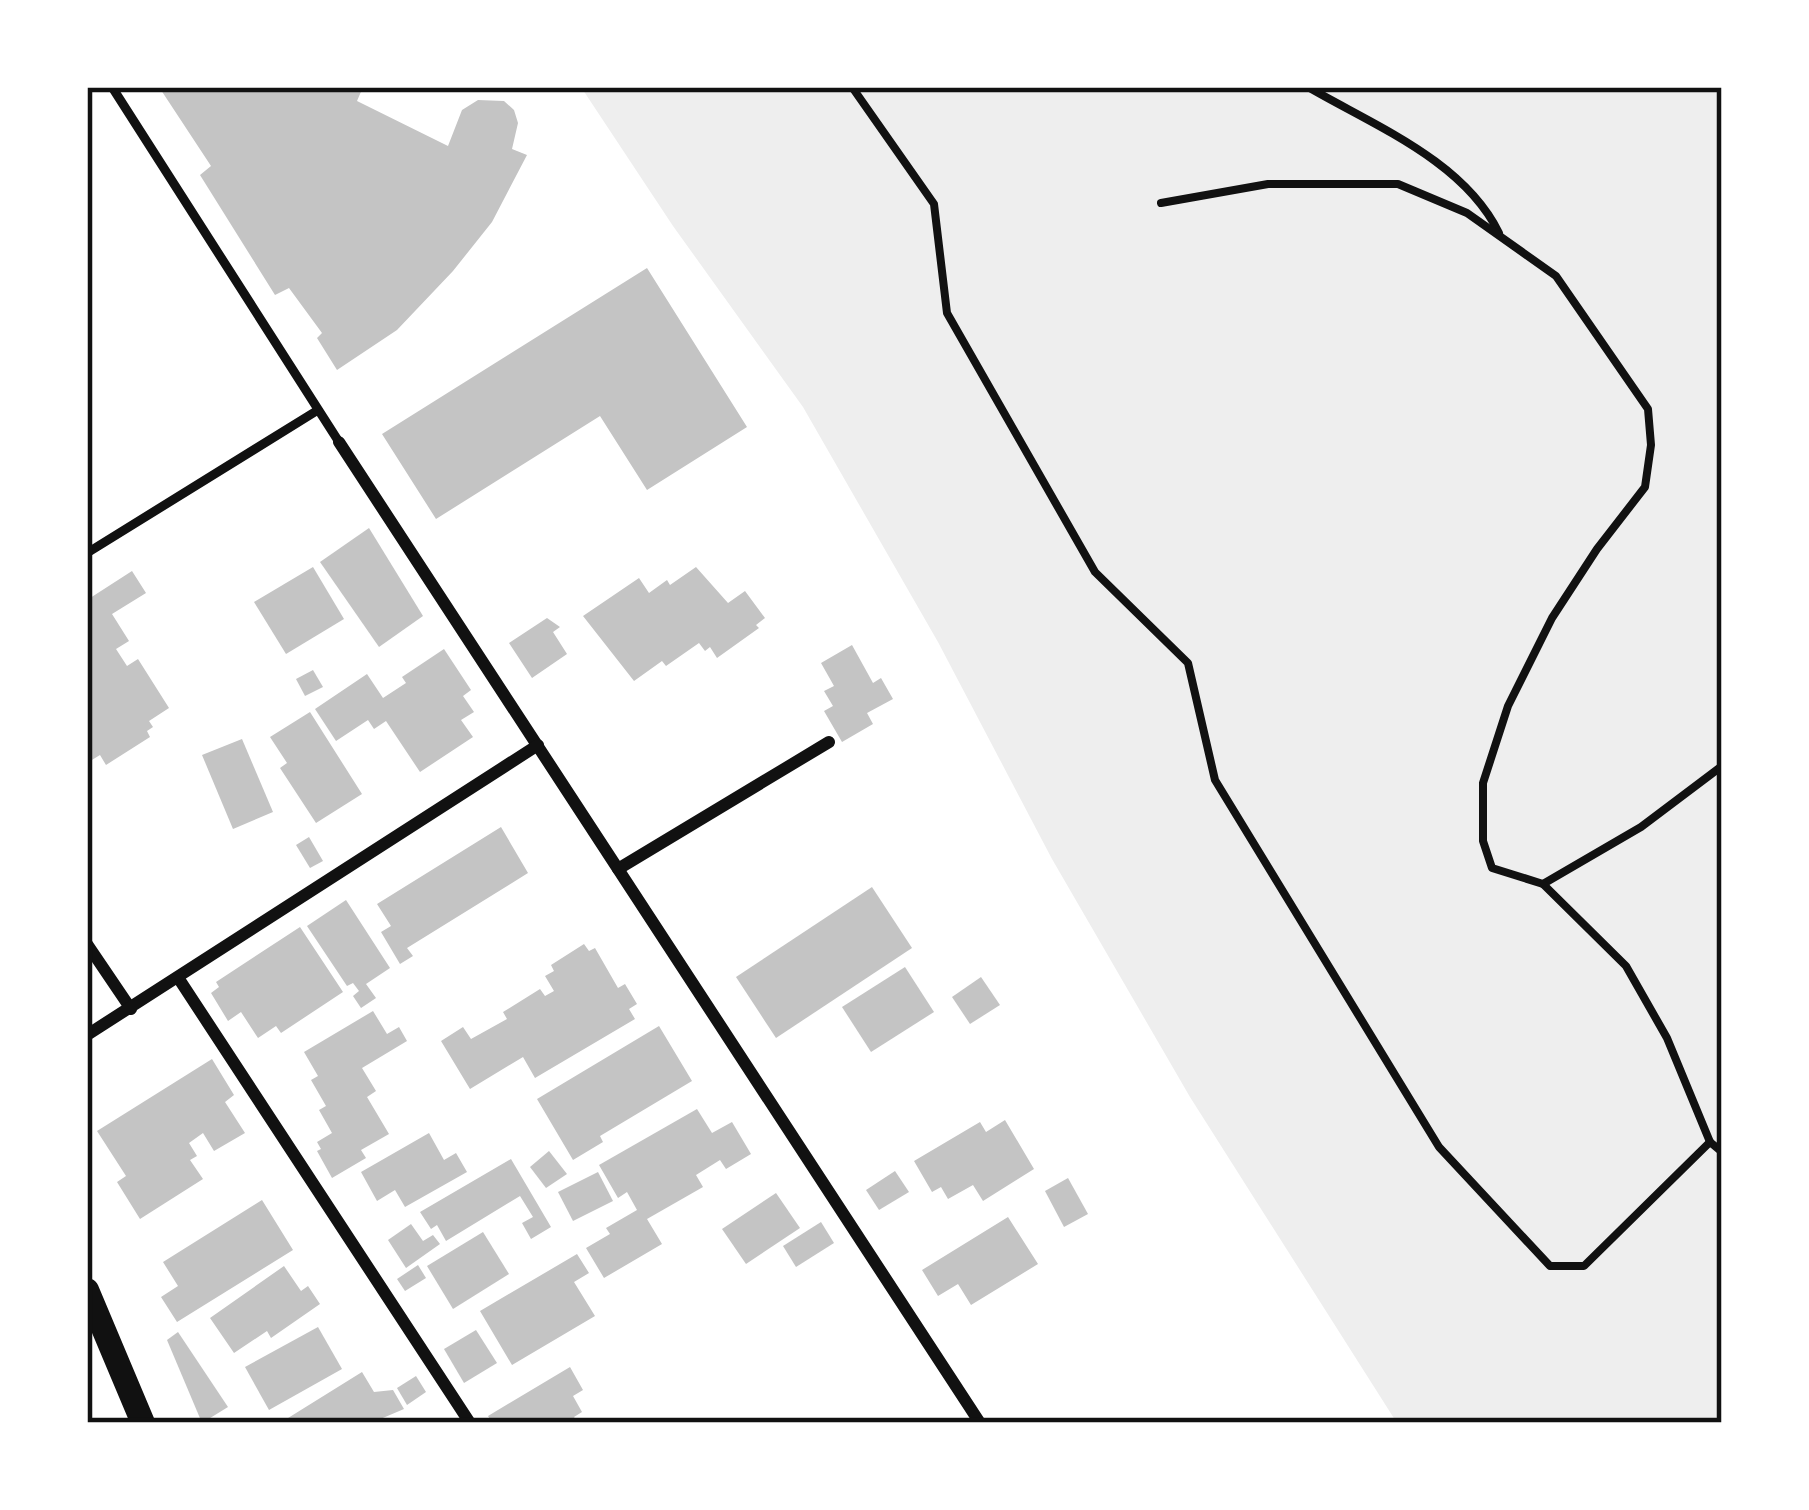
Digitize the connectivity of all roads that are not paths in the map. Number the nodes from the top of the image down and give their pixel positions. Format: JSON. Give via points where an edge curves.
{"nodes":[{"id":1,"x":112,"y":87,"type":"edge"},
{"id":2,"x":318,"y":410,"type":"junction"},
{"id":3,"x":339,"y":442,"type":"joint"},
{"id":4,"x":87,"y":553,"type":"edge"},
{"id":5,"x":829,"y":742,"type":"dead end"},
{"id":6,"x":538,"y":745,"type":"junction"},
{"id":7,"x":618,"y":869,"type":"junction"},
{"id":8,"x":87,"y":944,"type":"edge"},
{"id":9,"x":179,"y":979,"type":"junction"},
{"id":10,"x":131,"y":1009,"type":"junction"},
{"id":11,"x":87,"y":1035,"type":"edge"},
{"id":12,"x":87,"y":1290,"type":"edge"},
{"id":13,"x":142,"y":1423,"type":"edge"},
{"id":14,"x":470,"y":1423,"type":"edge"},
{"id":15,"x":980,"y":1423,"type":"edge"}],
"edges":[{"from":1,"to":2,"type":"lane"},
{"from":2,"to":3,"type":"lane"},
{"from":2,"to":4,"type":"lane"},
{"from":3,"to":6,"type":"street"},
{"from":5,"to":7,"type":"street"},
{"from":6,"to":7,"type":"street"},
{"from":6,"to":9,"type":"street"},
{"from":7,"to":15,"type":"street"},
{"from":8,"to":10,"type":"street"},
{"from":9,"to":10,"type":"street"},
{"from":9,"to":14,"type":"street"},
{"from":10,"to":11,"type":"street"},
{"from":12,"to":13,"type":"main road"}]}
